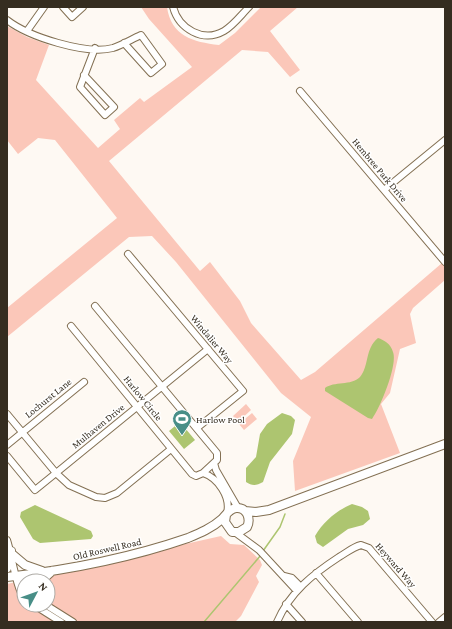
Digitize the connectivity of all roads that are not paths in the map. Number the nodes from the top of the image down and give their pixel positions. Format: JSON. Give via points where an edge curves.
{"nodes":[{"id":1,"x":44,"y":7,"type":"edge"},
{"id":2,"x":63,"y":7,"type":"edge"},
{"id":3,"x":83,"y":7,"type":"edge"},
{"id":4,"x":173,"y":7,"type":"edge"},
{"id":5,"x":249,"y":7,"type":"edge"},
{"id":6,"x":7,"y":20,"type":"edge"},
{"id":7,"x":27,"y":31,"type":"junction"},
{"id":8,"x":124,"y":42,"type":"junction"},
{"id":9,"x":95,"y":48,"type":"junction"},
{"id":10,"x":84,"y":75,"type":"junction"},
{"id":11,"x":300,"y":91,"type":"dead end"},
{"id":12,"x":445,"y":140,"type":"edge"},
{"id":13,"x":384,"y":190,"type":"junction"},
{"id":14,"x":128,"y":254,"type":"dead end"},
{"id":15,"x":445,"y":262,"type":"edge"},
{"id":16,"x":95,"y":306,"type":"dead end"},
{"id":17,"x":71,"y":326,"type":"dead end"},
{"id":18,"x":208,"y":349,"type":"junction"},
{"id":19,"x":84,"y":382,"type":"dead end"},
{"id":20,"x":162,"y":387,"type":"junction"},
{"id":21,"x":137,"y":407,"type":"junction"},
{"id":22,"x":7,"y":414,"type":"edge"},
{"id":23,"x":197,"y":428,"type":"junction"},
{"id":24,"x":22,"y":433,"type":"junction"},
{"id":25,"x":445,"y":444,"type":"edge"},
{"id":26,"x":7,"y":445,"type":"edge"},
{"id":27,"x":171,"y":449,"type":"junction"},
{"id":28,"x":7,"y":456,"type":"edge"},
{"id":29,"x":214,"y":464,"type":"junction"},
{"id":30,"x":203,"y":473,"type":"junction"},
{"id":31,"x":56,"y":474,"type":"junction"},
{"id":32,"x":242,"y":510,"type":"junction"},
{"id":33,"x":269,"y":510,"type":"junction"},
{"id":34,"x":227,"y":514,"type":"junction"},
{"id":35,"x":248,"y":526,"type":"junction"},
{"id":36,"x":209,"y":529,"type":"junction"},
{"id":37,"x":232,"y":531,"type":"junction"},
{"id":38,"x":7,"y":540,"type":"edge"},
{"id":39,"x":252,"y":544,"type":"junction"},
{"id":40,"x":11,"y":553,"type":"junction"},
{"id":41,"x":7,"y":568,"type":"edge"},
{"id":42,"x":48,"y":571,"type":"junction"},
{"id":43,"x":16,"y":573,"type":"edge"},
{"id":44,"x":36,"y":573,"type":"edge"},
{"id":45,"x":316,"y":573,"type":"junction"},
{"id":46,"x":298,"y":588,"type":"junction"},
{"id":47,"x":286,"y":604,"type":"junction"},
{"id":48,"x":56,"y":611,"type":"edge"},
{"id":49,"x":47,"y":613,"type":"edge"},
{"id":50,"x":445,"y":617,"type":"edge"},
{"id":51,"x":61,"y":622,"type":"edge"},
{"id":52,"x":73,"y":622,"type":"edge"},
{"id":53,"x":277,"y":622,"type":"edge"},
{"id":54,"x":302,"y":622,"type":"edge"},
{"id":55,"x":358,"y":622,"type":"edge"},
{"id":56,"x":432,"y":622,"type":"edge"},
{"id":57,"x":439,"y":622,"type":"edge"}],
"edges":[{"from":1,"to":7,"type":"street"},
{"from":2,"to":3,"type":"street","via":[[72,17]]},
{"from":4,"to":5,"type":"street","via":[[186,28],[195,33],[211,35],[229,27]]},
{"from":6,"to":7,"type":"street"},
{"from":7,"to":9,"type":"street","via":[[59,44]]},
{"from":8,"to":8,"type":"street","via":[[141,35],[162,64],[151,73]]},
{"from":8,"to":9,"type":"street","via":[[113,48]]},
{"from":9,"to":10,"type":"street"},
{"from":10,"to":10,"type":"street","via":[[80,87],[105,115],[114,107]]},
{"from":11,"to":13,"type":"street","name":"Hembree Park Drive"},
{"from":12,"to":13,"type":"street"},
{"from":13,"to":15,"type":"street","name":"Hembree Park Drive"},
{"from":14,"to":18,"type":"street","name":"Windalier Way"},
{"from":16,"to":20,"type":"street"},
{"from":17,"to":21,"type":"street","name":"Harlow Circle"},
{"from":18,"to":20,"type":"street","name":"Mulhaven Drive"},
{"from":18,"to":23,"type":"street","name":"Windalier Way","via":[[243,391]]},
{"from":19,"to":24,"type":"street","name":"Lochurst Lane"},
{"from":20,"to":21,"type":"street","name":"Mulhaven Drive"},
{"from":20,"to":23,"type":"street"},
{"from":21,"to":27,"type":"street","name":"Harlow Circle"},
{"from":21,"to":31,"type":"street","name":"Mulhaven Drive"},
{"from":22,"to":24,"type":"street"},
{"from":23,"to":29,"type":"street","via":[[217,453],[218,458]]},
{"from":24,"to":26,"type":"street","name":"Lochurst Lane"},
{"from":24,"to":31,"type":"street"},
{"from":25,"to":33,"type":"street","name":"Old Roswell Road"},
{"from":27,"to":30,"type":"street","name":"Harlow Circle","via":[[192,474],[196,476]]},
{"from":27,"to":31,"type":"street","via":[[117,493],[105,498],[96,497],[69,485]]},
{"from":28,"to":31,"type":"street","via":[[35,490]]},
{"from":29,"to":30,"type":"street"},
{"from":29,"to":32,"type":"street"},
{"from":30,"to":34,"type":"street","name":"Harlow Circle","via":[[212,477],[224,492],[228,501]]},
{"from":32,"to":33,"type":"street","name":"Old Roswell Road"},
{"from":32,"to":34,"type":"street","name":"Old Roswell Road","via":[[232,509]]},
{"from":32,"to":35,"type":"street","via":[[249,519]]},
{"from":33,"to":35,"type":"street","name":"Old Roswell Road"},
{"from":34,"to":36,"type":"street","name":"Old Roswell Road"},
{"from":34,"to":37,"type":"street","via":[[225,522]]},
{"from":35,"to":37,"type":"street","name":"Old Roswell Road","via":[[242,532]]},
{"from":35,"to":39,"type":"street"},
{"from":36,"to":37,"type":"street","name":"Old Roswell Road"},
{"from":36,"to":42,"type":"street","name":"Old Roswell Road","via":[[182,540],[139,552]]},
{"from":37,"to":39,"type":"street"},
{"from":38,"to":40,"type":"street"},
{"from":39,"to":46,"type":"street","via":[[284,576],[292,578]]},
{"from":40,"to":41,"type":"street"},
{"from":40,"to":42,"type":"street","via":[[25,565]]},
{"from":40,"to":43,"type":"street"},
{"from":42,"to":44,"type":"street","name":"Old Roswell Road"},
{"from":45,"to":46,"type":"street","name":"Heyward Way"},
{"from":45,"to":55,"type":"street"},
{"from":45,"to":56,"type":"street","name":"Heyward Way","via":[[358,546],[364,545]]},
{"from":46,"to":47,"type":"street","name":"Heyward Way"},
{"from":47,"to":53,"type":"street","name":"Heyward Way"},
{"from":47,"to":54,"type":"street"},
{"from":48,"to":52,"type":"street"},
{"from":49,"to":51,"type":"street"},
{"from":50,"to":57,"type":"street"}]}
